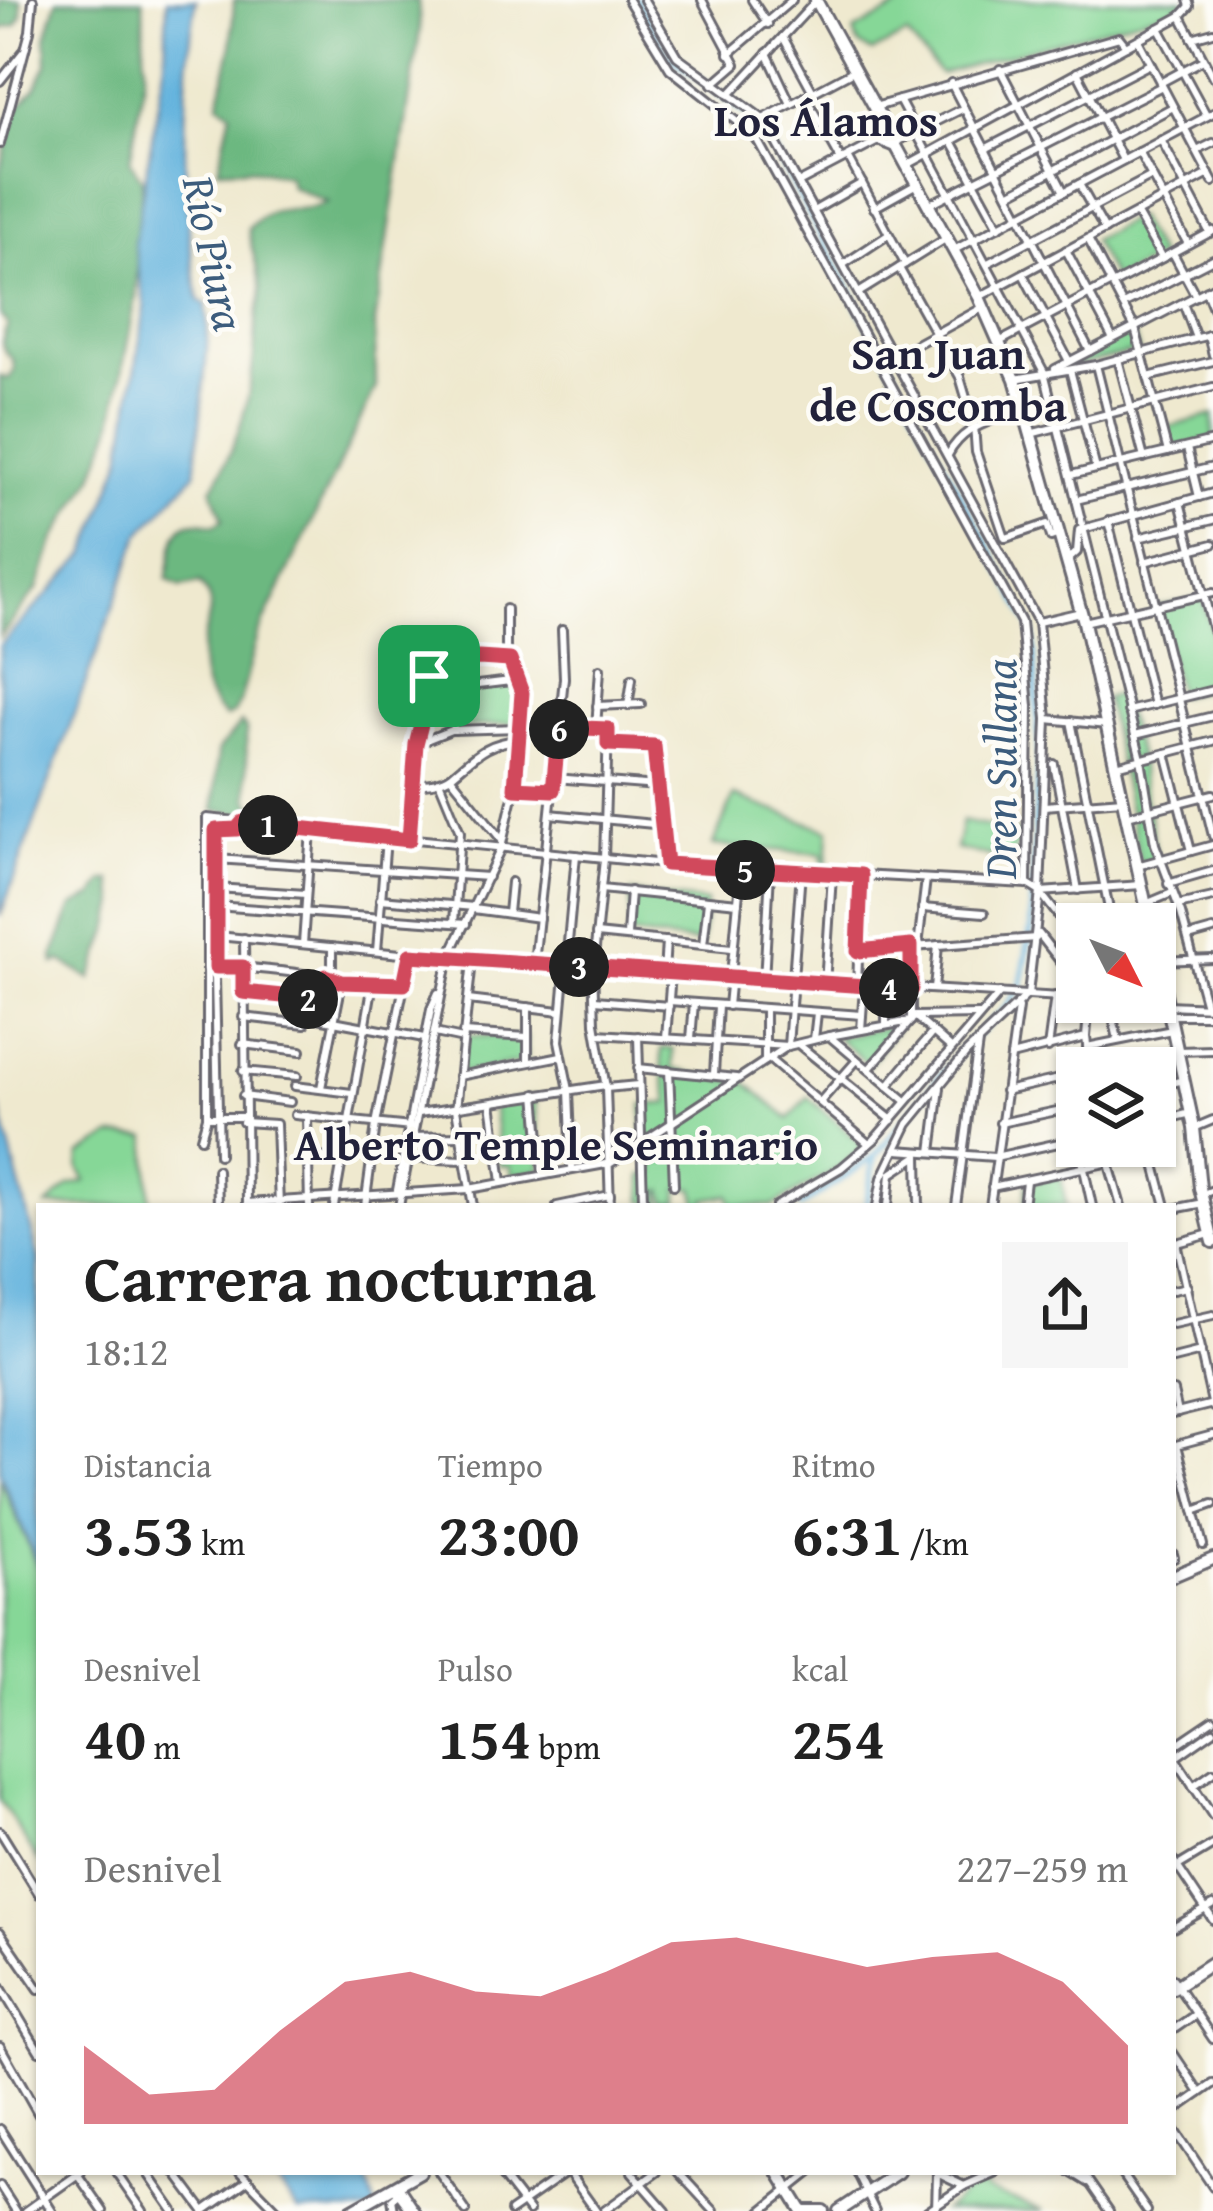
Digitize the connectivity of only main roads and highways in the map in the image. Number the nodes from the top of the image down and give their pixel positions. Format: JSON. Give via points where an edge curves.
{"nodes":[{"id":1,"x":817,"y":0,"type":"edge"},
{"id":2,"x":1145,"y":903,"type":"edge"},
{"id":3,"x":1171,"y":1023,"type":"edge"},
{"id":4,"x":1204,"y":1156,"type":"edge"},
{"id":5,"x":1209,"y":1199,"type":"edge"},
{"id":6,"x":1212,"y":1236,"type":"edge"},
{"id":7,"x":1210,"y":1552,"type":"edge"},
{"id":8,"x":1176,"y":1570,"type":"edge"},
{"id":9,"x":1213,"y":1961,"type":"edge"},
{"id":10,"x":1176,"y":1983,"type":"edge"},
{"id":11,"x":780,"y":2175,"type":"edge"},
{"id":12,"x":894,"y":2175,"type":"edge"},
{"id":13,"x":392,"y":2182,"type":"edge"},
{"id":14,"x":804,"y":2210,"type":"edge"},
{"id":15,"x":341,"y":2211,"type":"edge"},
{"id":16,"x":351,"y":2211,"type":"edge"},
{"id":17,"x":823,"y":2211,"type":"edge"},
{"id":18,"x":839,"y":2211,"type":"edge"}],
"edges":[{"from":1,"to":2,"type":"main road","via":[[1016,379],[1082,617]]},
{"from":3,"to":4,"type":"main road"},
{"from":4,"to":5,"type":"main road"},
{"from":5,"to":6,"type":"main road"},
{"from":7,"to":8,"type":"main road"},
{"from":9,"to":10,"type":"main road"},
{"from":11,"to":14,"type":"main road"},
{"from":12,"to":18,"type":"main road"},
{"from":13,"to":15,"type":"main road"},
{"from":13,"to":16,"type":"main road"},
{"from":14,"to":17,"type":"main road"}]}
